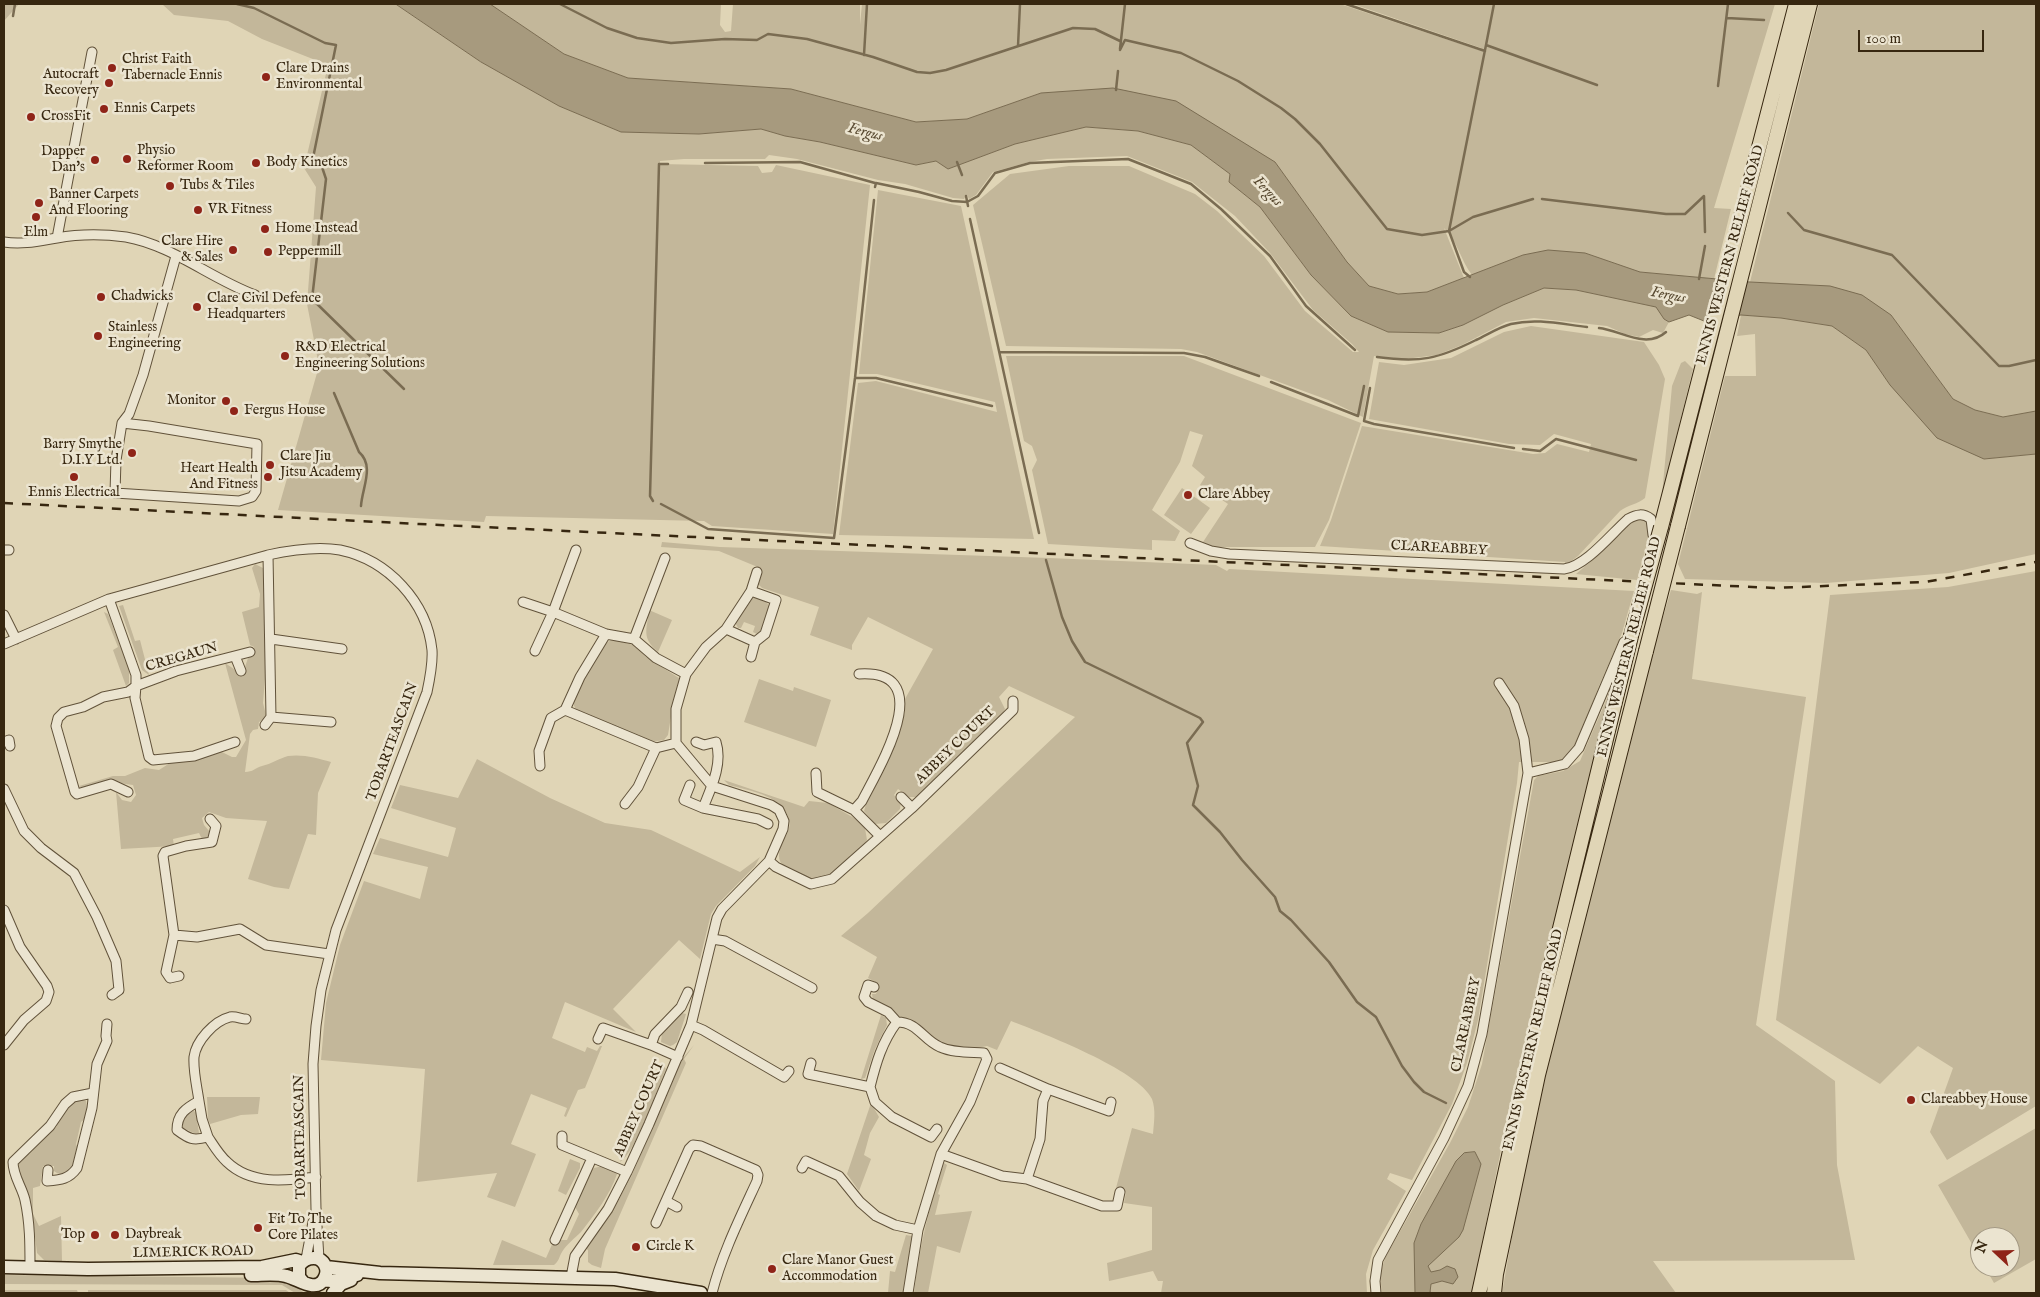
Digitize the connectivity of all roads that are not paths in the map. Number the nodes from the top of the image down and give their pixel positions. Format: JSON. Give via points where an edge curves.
{"nodes":[{"id":1,"x":1796,"y":4,"type":"edge"},
{"id":2,"x":1810,"y":4,"type":"edge"},
{"id":3,"x":92,"y":52,"type":"dead end"},
{"id":4,"x":58,"y":238,"type":"junction"},
{"id":5,"x":4,"y":242,"type":"edge"},
{"id":6,"x":176,"y":256,"type":"junction"},
{"id":7,"x":255,"y":295,"type":"dead end"},
{"id":8,"x":122,"y":423,"type":"junction"},
{"id":9,"x":1657,"y":531,"type":"junction"},
{"id":10,"x":1190,"y":543,"type":"dead end"},
{"id":11,"x":576,"y":550,"type":"dead end"},
{"id":12,"x":268,"y":555,"type":"junction"},
{"id":13,"x":665,"y":558,"type":"dead end"},
{"id":14,"x":757,"y":572,"type":"dead end"},
{"id":15,"x":751,"y":591,"type":"junction"},
{"id":16,"x":109,"y":598,"type":"junction"},
{"id":17,"x":523,"y":602,"type":"dead end"},
{"id":18,"x":553,"y":612,"type":"junction"},
{"id":19,"x":4,"y":615,"type":"edge"},
{"id":20,"x":726,"y":628,"type":"junction"},
{"id":21,"x":606,"y":634,"type":"junction"},
{"id":22,"x":1628,"y":638,"type":"junction"},
{"id":23,"x":16,"y":639,"type":"junction"},
{"id":24,"x":271,"y":639,"type":"junction"},
{"id":25,"x":634,"y":639,"type":"junction"},
{"id":26,"x":755,"y":642,"type":"junction"},
{"id":27,"x":4,"y":644,"type":"edge"},
{"id":28,"x":342,"y":649,"type":"dead end"},
{"id":29,"x":535,"y":650,"type":"dead end"},
{"id":30,"x":250,"y":652,"type":"dead end"},
{"id":31,"x":235,"y":656,"type":"junction"},
{"id":32,"x":751,"y":657,"type":"dead end"},
{"id":33,"x":241,"y":671,"type":"dead end"},
{"id":34,"x":686,"y":674,"type":"junction"},
{"id":35,"x":859,"y":674,"type":"dead end"},
{"id":36,"x":1500,"y":683,"type":"dead end"},
{"id":37,"x":136,"y":686,"type":"junction"},
{"id":38,"x":1013,"y":701,"type":"dead end"},
{"id":39,"x":565,"y":710,"type":"junction"},
{"id":40,"x":271,"y":717,"type":"junction"},
{"id":41,"x":331,"y":722,"type":"dead end"},
{"id":42,"x":265,"y":725,"type":"dead end"},
{"id":43,"x":235,"y":742,"type":"dead end"},
{"id":44,"x":696,"y":742,"type":"dead end"},
{"id":45,"x":676,"y":744,"type":"junction"},
{"id":46,"x":656,"y":748,"type":"junction"},
{"id":47,"x":540,"y":766,"type":"dead end"},
{"id":48,"x":816,"y":772,"type":"dead end"},
{"id":49,"x":1528,"y":773,"type":"junction"},
{"id":50,"x":690,"y":785,"type":"dead end"},
{"id":51,"x":712,"y":786,"type":"junction"},
{"id":52,"x":4,"y":789,"type":"edge"},
{"id":53,"x":128,"y":792,"type":"dead end"},
{"id":54,"x":901,"y":797,"type":"dead end"},
{"id":55,"x":625,"y":804,"type":"dead end"},
{"id":56,"x":703,"y":808,"type":"junction"},
{"id":57,"x":912,"y":808,"type":"junction"},
{"id":58,"x":854,"y":810,"type":"junction"},
{"id":59,"x":210,"y":819,"type":"dead end"},
{"id":60,"x":768,"y":824,"type":"dead end"},
{"id":61,"x":880,"y":836,"type":"junction"},
{"id":62,"x":769,"y":862,"type":"junction"},
{"id":63,"x":4,"y":910,"type":"edge"},
{"id":64,"x":174,"y":935,"type":"junction"},
{"id":65,"x":712,"y":939,"type":"junction"},
{"id":66,"x":329,"y":954,"type":"junction"},
{"id":67,"x":179,"y":976,"type":"dead end"},
{"id":68,"x":874,"y":987,"type":"dead end"},
{"id":69,"x":812,"y":988,"type":"dead end"},
{"id":70,"x":688,"y":992,"type":"dead end"},
{"id":71,"x":112,"y":995,"type":"dead end"},
{"id":72,"x":246,"y":1019,"type":"dead end"},
{"id":73,"x":897,"y":1022,"type":"junction"},
{"id":74,"x":107,"y":1024,"type":"dead end"},
{"id":75,"x":691,"y":1025,"type":"junction"},
{"id":76,"x":598,"y":1039,"type":"dead end"},
{"id":77,"x":4,"y":1045,"type":"edge"},
{"id":78,"x":651,"y":1045,"type":"junction"},
{"id":79,"x":678,"y":1057,"type":"junction"},
{"id":80,"x":811,"y":1063,"type":"dead end"},
{"id":81,"x":1000,"y":1068,"type":"dead end"},
{"id":82,"x":789,"y":1071,"type":"dead end"},
{"id":83,"x":870,"y":1087,"type":"junction"},
{"id":84,"x":1048,"y":1089,"type":"junction"},
{"id":85,"x":93,"y":1093,"type":"junction"},
{"id":86,"x":199,"y":1101,"type":"junction"},
{"id":87,"x":1111,"y":1102,"type":"dead end"},
{"id":88,"x":936,"y":1129,"type":"dead end"},
{"id":89,"x":562,"y":1136,"type":"dead end"},
{"id":90,"x":208,"y":1137,"type":"junction"},
{"id":91,"x":941,"y":1154,"type":"junction"},
{"id":92,"x":592,"y":1158,"type":"junction"},
{"id":93,"x":802,"y":1168,"type":"dead end"},
{"id":94,"x":48,"y":1170,"type":"dead end"},
{"id":95,"x":627,"y":1172,"type":"junction"},
{"id":96,"x":316,"y":1177,"type":"junction"},
{"id":97,"x":1027,"y":1179,"type":"junction"},
{"id":98,"x":1120,"y":1192,"type":"dead end"},
{"id":99,"x":666,"y":1201,"type":"junction"},
{"id":100,"x":677,"y":1207,"type":"dead end"},
{"id":101,"x":656,"y":1223,"type":"dead end"},
{"id":102,"x":918,"y":1230,"type":"junction"},
{"id":103,"x":555,"y":1240,"type":"dead end"},
{"id":104,"x":313,"y":1262,"type":"junction"},
{"id":105,"x":4,"y":1267,"type":"edge"},
{"id":106,"x":30,"y":1268,"type":"junction"},
{"id":107,"x":120,"y":1269,"type":"junction"},
{"id":108,"x":380,"y":1273,"type":"junction"},
{"id":109,"x":572,"y":1277,"type":"junction"},
{"id":110,"x":316,"y":1286,"type":"edge"},
{"id":111,"x":333,"y":1293,"type":"edge"},
{"id":112,"x":702,"y":1293,"type":"edge"},
{"id":113,"x":712,"y":1293,"type":"edge"},
{"id":114,"x":908,"y":1293,"type":"edge"},
{"id":115,"x":1376,"y":1293,"type":"edge"},
{"id":116,"x":1479,"y":1293,"type":"edge"},
{"id":117,"x":1494,"y":1293,"type":"edge"}],
"edges":[{"from":1,"to":9,"type":"main road","name":"ENNIS WESTERN RELIEF ROAD"},
{"from":2,"to":117,"type":"main road","name":"ENNIS WESTERN RELIEF ROAD","bridge":true,"via":[[1538,1075]]},
{"from":3,"to":4,"type":"street"},
{"from":4,"to":5,"type":"street"},
{"from":4,"to":6,"type":"street","via":[[98,235],[126,238]]},
{"from":6,"to":7,"type":"street"},
{"from":6,"to":8,"type":"street","via":[[143,375],[130,414]]},
{"from":8,"to":8,"type":"street","via":[[257,444],[256,491],[252,497],[239,501],[115,493]]},
{"from":9,"to":10,"type":"street","name":"CLAREABBEY","via":[[1651,519],[1636,514],[1582,562],[1564,569],[1229,554]]},
{"from":9,"to":22,"type":"main road","name":"ENNIS WESTERN RELIEF ROAD","bridge":true},
{"from":11,"to":18,"type":"street"},
{"from":12,"to":16,"type":"street","name":"TOBARTEASCAIN"},
{"from":12,"to":24,"type":"street"},
{"from":12,"to":66,"type":"street","name":"TOBARTEASCAIN","via":[[291,550],[326,549],[356,555],[375,565],[393,577],[418,607],[432,652],[432,670],[419,716]]},
{"from":13,"to":25,"type":"street"},
{"from":14,"to":15,"type":"street"},
{"from":15,"to":20,"type":"street"},
{"from":15,"to":26,"type":"street","via":[[776,600],[765,634]]},
{"from":16,"to":23,"type":"street","name":"TOBARTEASCAIN"},
{"from":16,"to":37,"type":"street","name":"CREGAUN","via":[[136,675]]},
{"from":17,"to":18,"type":"street"},
{"from":18,"to":21,"type":"street"},
{"from":18,"to":29,"type":"street"},
{"from":19,"to":23,"type":"street"},
{"from":20,"to":26,"type":"street"},
{"from":20,"to":34,"type":"street","via":[[706,647]]},
{"from":21,"to":25,"type":"street"},
{"from":21,"to":39,"type":"street"},
{"from":22,"to":49,"type":"street","via":[[1572,758],[1565,764]]},
{"from":22,"to":116,"type":"main road","name":"ENNIS WESTERN RELIEF ROAD","via":[[1546,982]]},
{"from":23,"to":27,"type":"street","name":"TOBARTEASCAIN"},
{"from":24,"to":28,"type":"street"},
{"from":24,"to":40,"type":"street"},
{"from":25,"to":34,"type":"street","via":[[656,658]]},
{"from":26,"to":32,"type":"street"},
{"from":30,"to":31,"type":"street","name":"CREGAUN"},
{"from":31,"to":33,"type":"street","name":"CREGAUN"},
{"from":31,"to":37,"type":"street","name":"CREGAUN","via":[[176,671]]},
{"from":34,"to":45,"type":"street","via":[[676,710]]},
{"from":35,"to":58,"type":"street","via":[[885,676],[896,685],[901,699],[894,734],[866,793]]},
{"from":36,"to":49,"type":"street","name":"CLAREABBEY","via":[[1514,706],[1524,739]]},
{"from":37,"to":43,"type":"street","name":"CREGAUN","via":[[135,698],[149,757],[153,760],[194,756]]},
{"from":37,"to":53,"type":"street","name":"CREGAUN","via":[[128,692],[103,697],[64,712],[56,726],[77,794],[111,784]]},
{"from":38,"to":57,"type":"street","name":"ABBEY COURT","via":[[1013,710]]},
{"from":39,"to":46,"type":"street"},
{"from":39,"to":47,"type":"street","via":[[550,718],[539,750]]},
{"from":40,"to":41,"type":"street"},
{"from":40,"to":42,"type":"street"},
{"from":44,"to":51,"type":"street","via":[[704,746],[716,742],[720,753]]},
{"from":45,"to":46,"type":"street"},
{"from":45,"to":51,"type":"street"},
{"from":46,"to":55,"type":"street","via":[[638,788]]},
{"from":48,"to":58,"type":"street","via":[[816,792]]},
{"from":49,"to":115,"type":"street","name":"CLAREABBEY","via":[[1482,1034],[1468,1086],[1444,1138],[1378,1260]]},
{"from":50,"to":56,"type":"street","via":[[684,800]]},
{"from":51,"to":56,"type":"street"},
{"from":51,"to":62,"type":"street","name":"ABBEY COURT","via":[[779,810],[784,829]]},
{"from":52,"to":71,"type":"street","via":[[24,831],[78,880],[116,961],[119,990]]},
{"from":54,"to":57,"type":"street"},
{"from":56,"to":60,"type":"street"},
{"from":57,"to":61,"type":"street","name":"ABBEY COURT"},
{"from":58,"to":61,"type":"street"},
{"from":59,"to":64,"type":"street","via":[[216,826],[212,842],[166,852],[163,856]]},
{"from":61,"to":62,"type":"street","name":"ABBEY COURT","via":[[832,879],[821,883],[811,884]]},
{"from":62,"to":65,"type":"street","name":"ABBEY COURT","via":[[722,909],[716,918]]},
{"from":63,"to":77,"type":"street","via":[[20,947],[49,992],[46,1001],[24,1020]]},
{"from":64,"to":66,"type":"street","via":[[197,936],[240,929],[266,945]]},
{"from":64,"to":67,"type":"street","via":[[166,972],[170,978]]},
{"from":65,"to":69,"type":"street","via":[[724,941]]},
{"from":65,"to":75,"type":"street","name":"ABBEY COURT"},
{"from":66,"to":96,"type":"street","name":"TOBARTEASCAIN","via":[[318,1008],[313,1064]]},
{"from":68,"to":73,"type":"street","via":[[868,985],[864,997],[888,1012]]},
{"from":70,"to":78,"type":"street","name":"ABBEY COURT","via":[[681,1007],[655,1034]]},
{"from":72,"to":86,"type":"street","via":[[231,1017],[217,1024],[197,1046],[194,1058]]},
{"from":73,"to":83,"type":"street","via":[[886,1037]]},
{"from":73,"to":91,"type":"street","via":[[914,1026],[940,1048],[984,1053],[987,1059],[970,1102]]},
{"from":74,"to":85,"type":"street","via":[[107,1041],[97,1064]]},
{"from":75,"to":79,"type":"street","name":"ABBEY COURT"},
{"from":75,"to":82,"type":"street","via":[[784,1077]]},
{"from":76,"to":78,"type":"street","name":"ABBEY COURT","via":[[603,1028]]},
{"from":78,"to":79,"type":"street","name":"ABBEY COURT"},
{"from":79,"to":95,"type":"street","name":"ABBEY COURT"},
{"from":80,"to":83,"type":"street","via":[[808,1074]]},
{"from":81,"to":84,"type":"street"},
{"from":83,"to":88,"type":"street","via":[[874,1102],[892,1117],[931,1137]]},
{"from":84,"to":87,"type":"street","via":[[1109,1111]]},
{"from":84,"to":97,"type":"street","via":[[1043,1100],[1040,1139]]},
{"from":85,"to":94,"type":"street","via":[[76,1168],[71,1176],[61,1180],[48,1180]]},
{"from":85,"to":106,"type":"street","via":[[74,1097],[65,1104],[50,1126],[13,1162],[30,1227]]},
{"from":86,"to":90,"type":"street"},
{"from":86,"to":90,"type":"street","via":[[180,1114],[177,1130],[195,1140]]},
{"from":89,"to":92,"type":"street","name":"ABBEY COURT","via":[[562,1145]]},
{"from":90,"to":96,"type":"street","via":[[227,1163],[249,1175],[271,1180]]},
{"from":91,"to":97,"type":"street","via":[[1002,1176]]},
{"from":91,"to":102,"type":"street"},
{"from":92,"to":95,"type":"street","name":"ABBEY COURT"},
{"from":92,"to":103,"type":"street","name":"ABBEY COURT"},
{"from":93,"to":102,"type":"street","via":[[806,1161],[839,1176],[876,1216],[895,1225]]},
{"from":95,"to":109,"type":"street","name":"ABBEY COURT","via":[[608,1209],[574,1256]]},
{"from":96,"to":104,"type":"street","name":"TOBARTEASCAIN"},
{"from":97,"to":98,"type":"street","via":[[1102,1206],[1117,1206]]},
{"from":99,"to":100,"type":"street"},
{"from":99,"to":101,"type":"street"},
{"from":99,"to":113,"type":"street","via":[[693,1145],[756,1170],[757,1180],[730,1240]]},
{"from":102,"to":114,"type":"street"},
{"from":104,"to":107,"type":"main road","name":"LIMERICK ROAD","via":[[296,1260],[262,1267]]},
{"from":104,"to":108,"type":"main road","name":"LIMERICK ROAD"},
{"from":104,"to":110,"type":"main road","via":[[326,1273]]},
{"from":104,"to":110,"type":"main road","via":[[298,1272],[299,1277]]},
{"from":105,"to":106,"type":"main road"},
{"from":106,"to":107,"type":"main road"},
{"from":107,"to":110,"type":"main road","name":"LIMERICK ROAD","via":[[170,1274],[285,1275]]},
{"from":108,"to":109,"type":"main road","name":"LIMERICK ROAD"},
{"from":108,"to":110,"type":"main road","name":"LIMERICK ROAD"},
{"from":108,"to":111,"type":"main road","via":[[350,1280]]},
{"from":109,"to":112,"type":"main road","name":"LIMERICK ROAD","via":[[614,1279]]}]}
